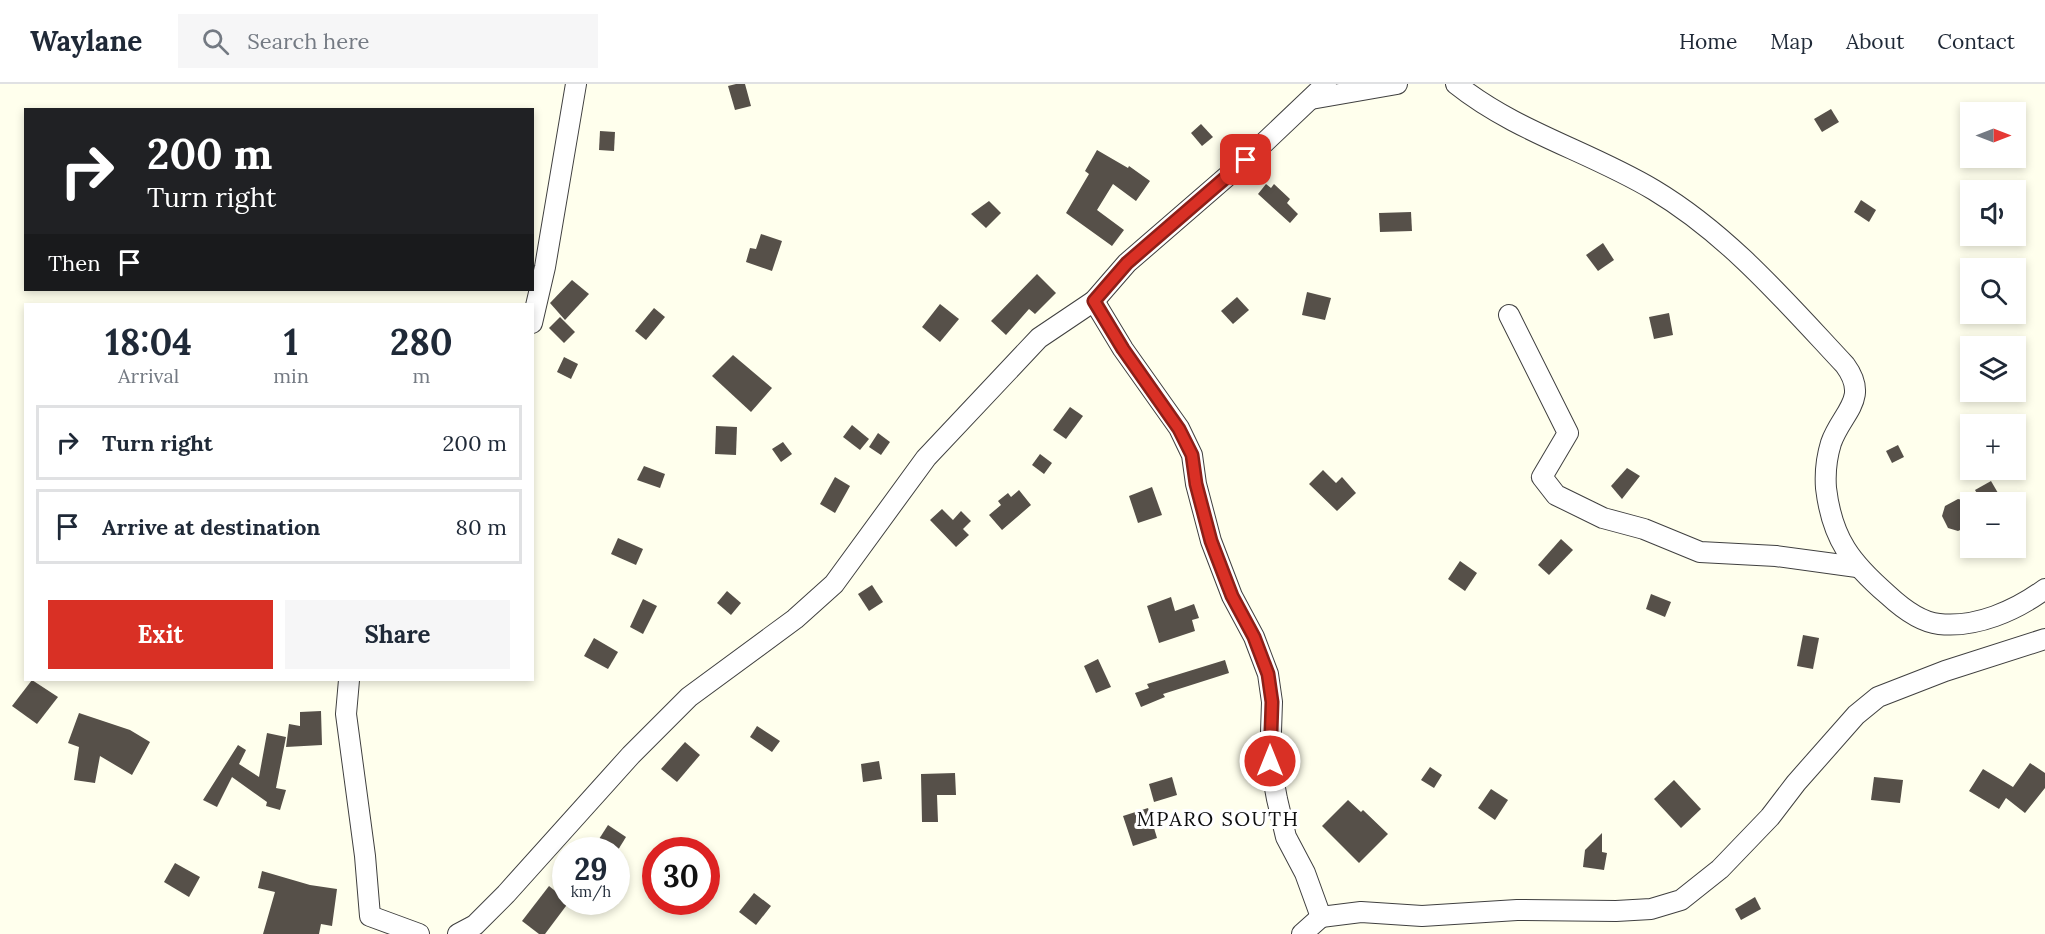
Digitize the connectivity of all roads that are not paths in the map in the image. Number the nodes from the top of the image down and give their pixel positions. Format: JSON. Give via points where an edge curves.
{"nodes":[{"id":1,"x":576,"y":84,"type":"edge"},
{"id":2,"x":1326,"y":84,"type":"edge"},
{"id":3,"x":1397,"y":84,"type":"edge"},
{"id":4,"x":1456,"y":84,"type":"edge"},
{"id":5,"x":1310,"y":99,"type":"junction"},
{"id":6,"x":1094,"y":301,"type":"junction"},
{"id":7,"x":534,"y":314,"type":"edge"},
{"id":8,"x":1509,"y":315,"type":"dead end"},
{"id":9,"x":1857,"y":567,"type":"junction"},
{"id":10,"x":2045,"y":589,"type":"edge"},
{"id":11,"x":2045,"y":639,"type":"edge"},
{"id":12,"x":349,"y":681,"type":"edge"},
{"id":13,"x":1322,"y":917,"type":"junction"},
{"id":14,"x":372,"y":925,"type":"edge"},
{"id":15,"x":419,"y":934,"type":"edge"},
{"id":16,"x":458,"y":934,"type":"edge"},
{"id":17,"x":1302,"y":934,"type":"edge"}],
"edges":[{"from":1,"to":7,"type":"street"},
{"from":2,"to":5,"type":"street"},
{"from":3,"to":5,"type":"street"},
{"from":4,"to":9,"type":"street","via":[[1528,130],[1654,190],[1738,251],[1845,365],[1853,376],[1855,398],[1831,443],[1825,480],[1829,511],[1840,540]]},
{"from":5,"to":6,"type":"street","via":[[1127,263]]},
{"from":6,"to":13,"type":"street","via":[[1192,455],[1211,541],[1268,674],[1272,702],[1270,761],[1277,799],[1286,837]]},
{"from":6,"to":16,"type":"street","via":[[1039,338],[926,458],[834,584],[689,698],[631,755],[506,894],[475,925]]},
{"from":8,"to":9,"type":"street","via":[[1568,433],[1542,477],[1556,495],[1603,518],[1644,529],[1700,552],[1776,556]]},
{"from":9,"to":10,"type":"street","via":[[1896,602],[1936,624],[1963,625],[2008,612]]},
{"from":11,"to":13,"type":"street","via":[[1945,671],[1878,698],[1856,715],[1770,817],[1720,869],[1680,900],[1651,909],[1616,911],[1517,910],[1422,916],[1361,912]]},
{"from":12,"to":14,"type":"street","via":[[346,714]]},
{"from":13,"to":17,"type":"street"},
{"from":14,"to":15,"type":"street"}]}
